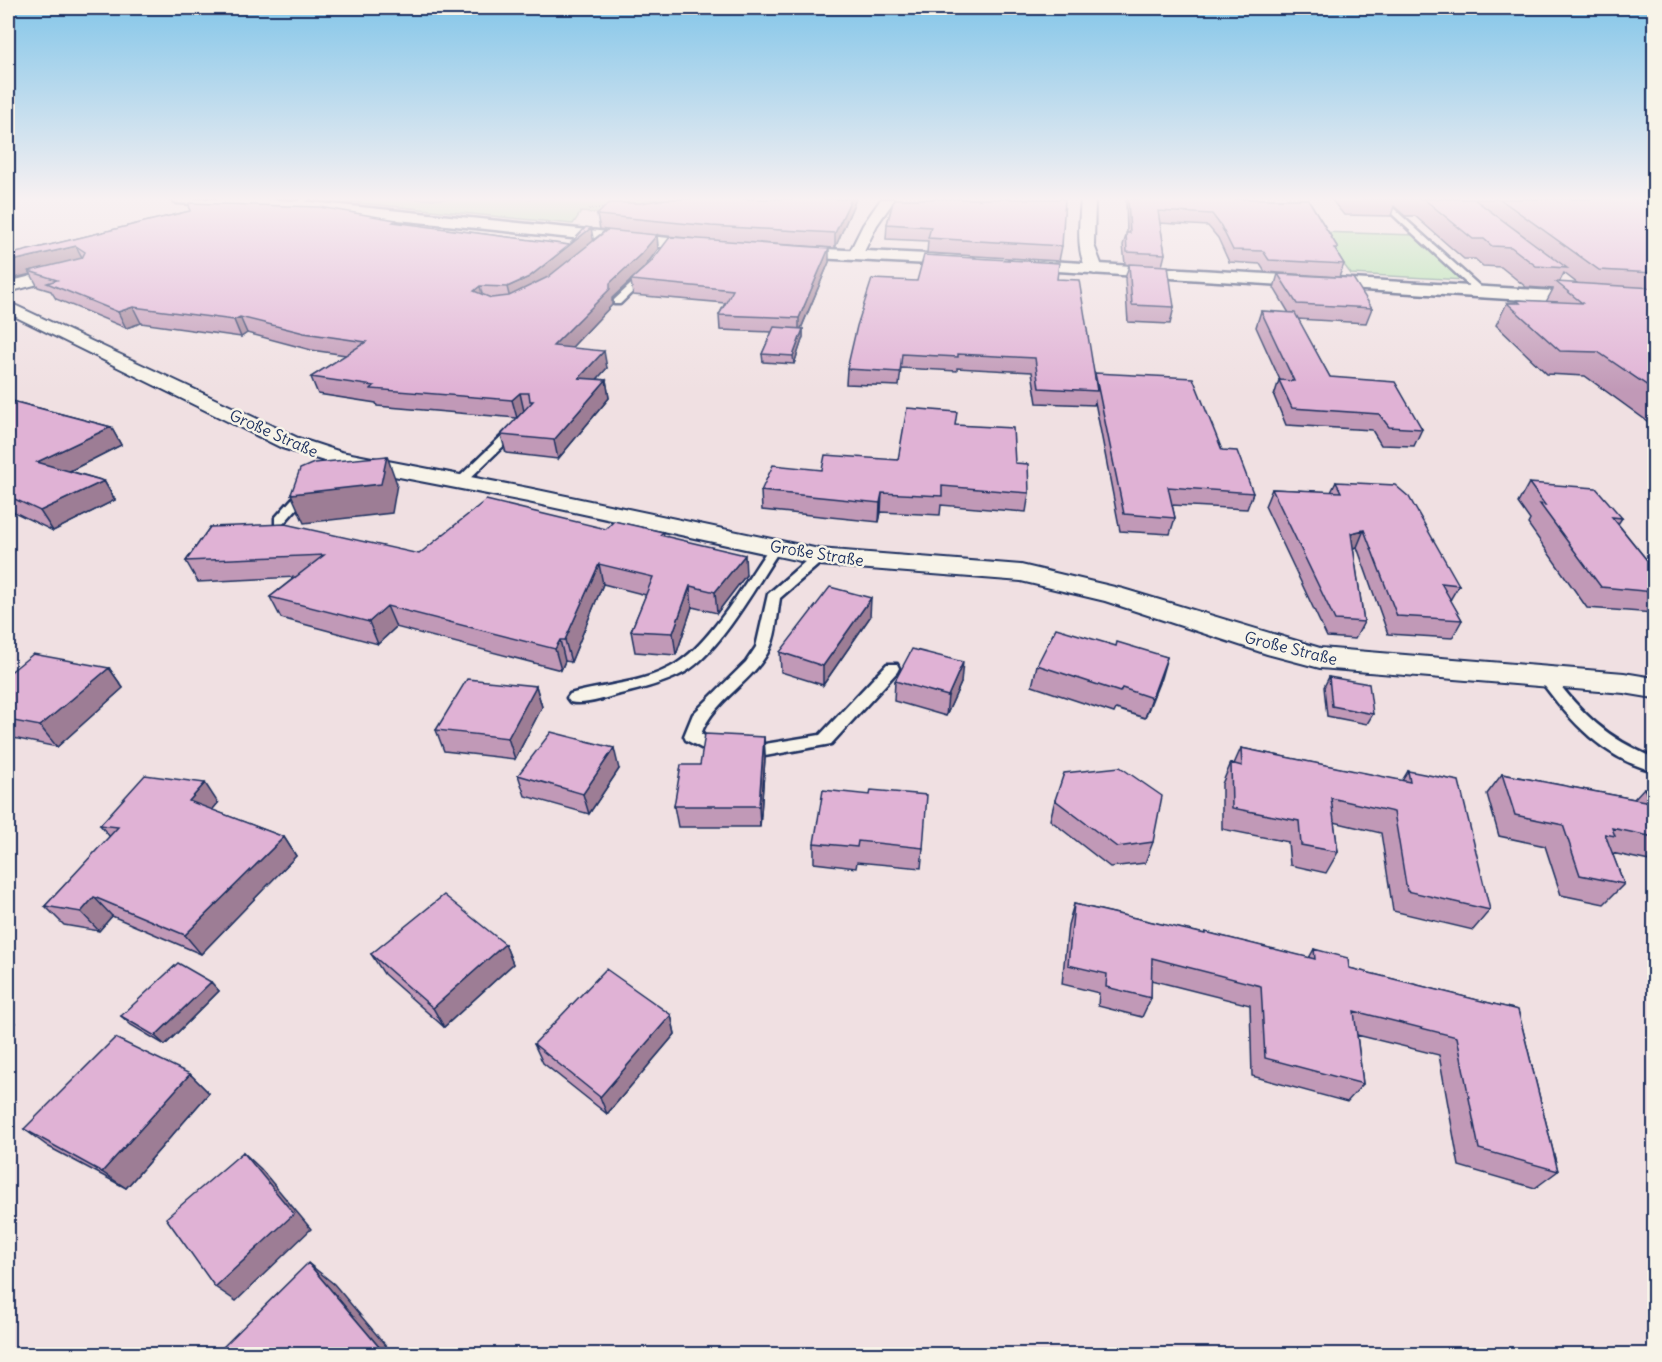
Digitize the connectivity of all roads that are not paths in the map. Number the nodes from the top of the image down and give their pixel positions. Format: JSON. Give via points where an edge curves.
{"nodes":[{"id":1,"x":983,"y":263,"type":"edge"},
{"id":2,"x":1093,"y":263,"type":"edge"},
{"id":3,"x":1449,"y":263,"type":"edge"},
{"id":4,"x":655,"y":265,"type":"edge"},
{"id":5,"x":83,"y":268,"type":"edge"},
{"id":6,"x":1095,"y":269,"type":"junction"},
{"id":7,"x":1564,"y":284,"type":"edge"},
{"id":8,"x":8,"y":287,"type":"edge"},
{"id":9,"x":1482,"y":293,"type":"junction"},
{"id":10,"x":1583,"y":299,"type":"junction"},
{"id":11,"x":617,"y":302,"type":"dead end"},
{"id":12,"x":1654,"y":303,"type":"edge"},
{"id":13,"x":8,"y":307,"type":"edge"},
{"id":14,"x":521,"y":422,"type":"edge"},
{"id":15,"x":460,"y":482,"type":"junction"},
{"id":16,"x":319,"y":486,"type":"edge"},
{"id":17,"x":279,"y":521,"type":"dead end"},
{"id":18,"x":775,"y":548,"type":"junction"},
{"id":19,"x":819,"y":557,"type":"junction"},
{"id":20,"x":892,"y":668,"type":"dead end"},
{"id":21,"x":1546,"y":677,"type":"junction"},
{"id":22,"x":1654,"y":688,"type":"edge"},
{"id":23,"x":575,"y":698,"type":"dead end"},
{"id":24,"x":1654,"y":765,"type":"edge"}],
"edges":[{"from":1,"to":6,"type":"main road"},
{"from":2,"to":6,"type":"street"},
{"from":3,"to":9,"type":"lane"},
{"from":4,"to":11,"type":"lane"},
{"from":5,"to":8,"type":"street"},
{"from":6,"to":9,"type":"main road"},
{"from":7,"to":10,"type":"street"},
{"from":9,"to":10,"type":"main road"},
{"from":10,"to":12,"type":"main road"},
{"from":13,"to":15,"type":"street","name":"Große Straße","via":[[290,443],[363,469]]},
{"from":14,"to":15,"type":"lane"},
{"from":15,"to":18,"type":"street","name":"Große Straße"},
{"from":16,"to":17,"type":"lane","via":[[303,494]]},
{"from":18,"to":19,"type":"street","name":"Große Straße"},
{"from":18,"to":23,"type":"lane","via":[[708,642],[683,667],[635,687]]},
{"from":19,"to":20,"type":"lane","via":[[773,597],[763,648],[699,718],[692,736],[705,744],[765,750],[825,740]]},
{"from":19,"to":21,"type":"street","name":"Große Straße","via":[[1021,573],[1113,595],[1266,644],[1320,657]]},
{"from":21,"to":22,"type":"street","name":"Große Straße"},
{"from":21,"to":24,"type":"lane","via":[[1573,715],[1593,734]]}]}
